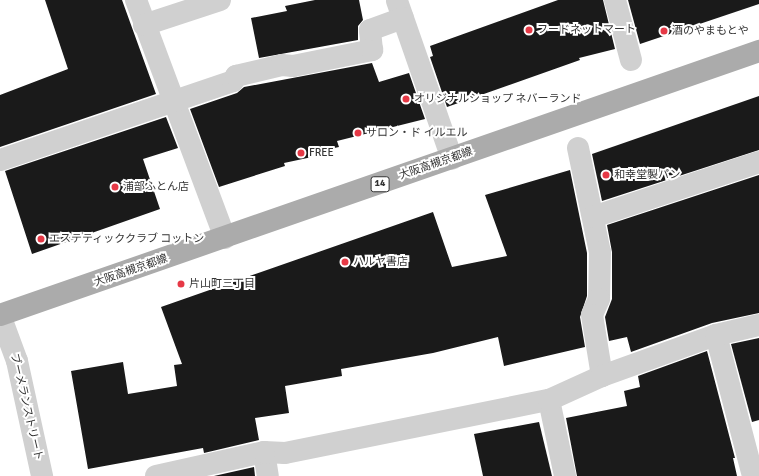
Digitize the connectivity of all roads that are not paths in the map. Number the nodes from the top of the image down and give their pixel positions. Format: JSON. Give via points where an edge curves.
{"nodes":[{"id":1,"x":136,"y":0,"type":"edge"},
{"id":2,"x":220,"y":0,"type":"edge"},
{"id":3,"x":614,"y":0,"type":"edge"},
{"id":4,"x":144,"y":25,"type":"junction"},
{"id":5,"x":759,"y":50,"type":"edge"},
{"id":6,"x":631,"y":60,"type":"dead end"},
{"id":7,"x":172,"y":101,"type":"junction"},
{"id":8,"x":578,"y":148,"type":"dead end"},
{"id":9,"x":452,"y":159,"type":"junction"},
{"id":10,"x":0,"y":160,"type":"edge"},
{"id":11,"x":759,"y":162,"type":"edge"},
{"id":12,"x":593,"y":217,"type":"junction"},
{"id":13,"x":225,"y":238,"type":"junction"},
{"id":14,"x":0,"y":315,"type":"edge"},
{"id":15,"x":759,"y":325,"type":"edge"},
{"id":16,"x":716,"y":335,"type":"junction"},
{"id":17,"x":602,"y":376,"type":"junction"},
{"id":18,"x":549,"y":400,"type":"junction"},
{"id":19,"x":264,"y":452,"type":"junction"},
{"id":20,"x":42,"y":476,"type":"edge"},
{"id":21,"x":156,"y":476,"type":"edge"},
{"id":22,"x":268,"y":476,"type":"edge"},
{"id":23,"x":565,"y":476,"type":"edge"},
{"id":24,"x":753,"y":476,"type":"edge"}],
"edges":[{"from":1,"to":4,"type":"street"},
{"from":2,"to":4,"type":"street"},
{"from":3,"to":6,"type":"street"},
{"from":4,"to":7,"type":"street"},
{"from":5,"to":9,"type":"main road","name":"大阪高槻京都線","number":"14"},
{"from":7,"to":9,"type":"street","via":[[232,81],[236,76],[282,65],[293,66],[372,50],[370,30],[400,10]]},
{"from":7,"to":10,"type":"street"},
{"from":7,"to":13,"type":"street"},
{"from":8,"to":12,"type":"street"},
{"from":9,"to":13,"type":"main road","name":"大阪高槻京都線","number":"14"},
{"from":11,"to":12,"type":"street"},
{"from":12,"to":17,"type":"street","via":[[600,252],[599,299],[592,314]]},
{"from":13,"to":14,"type":"main road","name":"大阪高槻京都線","number":"14"},
{"from":14,"to":20,"type":"street","name":"ブーメランストリート","via":[[17,361]]},
{"from":15,"to":16,"type":"street"},
{"from":16,"to":17,"type":"street"},
{"from":16,"to":24,"type":"street"},
{"from":17,"to":18,"type":"street"},
{"from":18,"to":19,"type":"street","via":[[285,453]]},
{"from":18,"to":23,"type":"street"},
{"from":19,"to":21,"type":"street"},
{"from":19,"to":22,"type":"street"}]}
